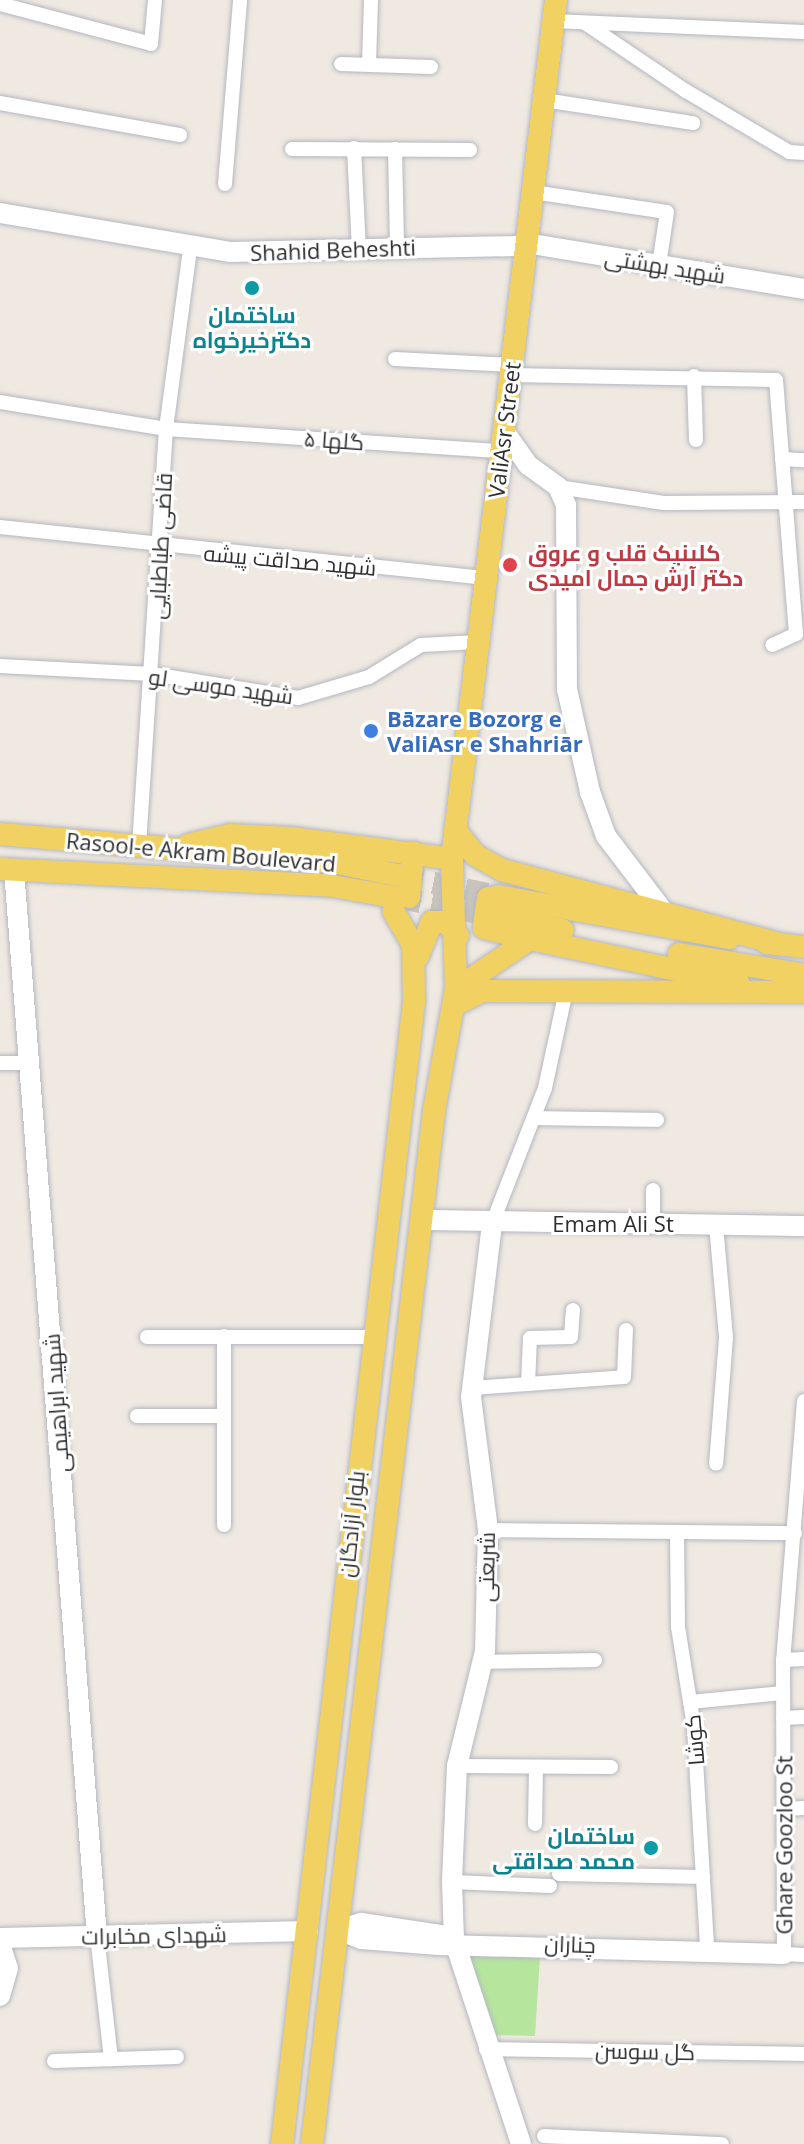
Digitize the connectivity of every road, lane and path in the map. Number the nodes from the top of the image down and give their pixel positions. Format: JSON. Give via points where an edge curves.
{"nodes":[{"id":1,"x":155,"y":0,"type":"edge"},
{"id":2,"x":240,"y":0,"type":"edge"},
{"id":3,"x":371,"y":0,"type":"edge"},
{"id":4,"x":0,"y":4,"type":"edge"},
{"id":5,"x":554,"y":10,"type":"edge"},
{"id":6,"x":585,"y":23,"type":"junction"},
{"id":7,"x":804,"y":32,"type":"edge"},
{"id":8,"x":341,"y":64,"type":"dead end"},
{"id":9,"x":369,"y":64,"type":"junction"},
{"id":10,"x":431,"y":67,"type":"dead end"},
{"id":11,"x":544,"y":100,"type":"junction"},
{"id":12,"x":0,"y":103,"type":"edge"},
{"id":13,"x":693,"y":123,"type":"dead end"},
{"id":14,"x":180,"y":135,"type":"dead end"},
{"id":15,"x":354,"y":148,"type":"junction"},
{"id":16,"x":292,"y":149,"type":"dead end"},
{"id":17,"x":395,"y":149,"type":"junction"},
{"id":18,"x":470,"y":150,"type":"dead end"},
{"id":19,"x":804,"y":153,"type":"edge"},
{"id":20,"x":225,"y":184,"type":"dead end"},
{"id":21,"x":533,"y":192,"type":"junction"},
{"id":22,"x":0,"y":213,"type":"edge"},
{"id":23,"x":526,"y":244,"type":"junction"},
{"id":24,"x":397,"y":247,"type":"junction"},
{"id":25,"x":190,"y":248,"type":"junction"},
{"id":26,"x":359,"y":251,"type":"junction"},
{"id":27,"x":659,"y":265,"type":"junction"},
{"id":28,"x":804,"y":289,"type":"edge"},
{"id":29,"x":395,"y":359,"type":"dead end"},
{"id":30,"x":511,"y":370,"type":"junction"},
{"id":31,"x":694,"y":376,"type":"junction"},
{"id":32,"x":0,"y":402,"type":"edge"},
{"id":33,"x":166,"y":429,"type":"junction"},
{"id":34,"x":696,"y":440,"type":"dead end"},
{"id":35,"x":502,"y":441,"type":"junction"},
{"id":36,"x":782,"y":459,"type":"junction"},
{"id":37,"x":804,"y":460,"type":"edge"},
{"id":38,"x":558,"y":487,"type":"junction"},
{"id":39,"x":804,"y":502,"type":"edge"},
{"id":40,"x":783,"y":503,"type":"junction"},
{"id":41,"x":0,"y":527,"type":"edge"},
{"id":42,"x":162,"y":547,"type":"junction"},
{"id":43,"x":486,"y":578,"type":"junction"},
{"id":44,"x":478,"y":642,"type":"junction"},
{"id":45,"x":772,"y":645,"type":"dead end"},
{"id":46,"x":0,"y":666,"type":"edge"},
{"id":47,"x":152,"y":674,"type":"junction"},
{"id":48,"x":455,"y":830,"type":"junction"},
{"id":49,"x":0,"y":834,"type":"edge"},
{"id":50,"x":139,"y":846,"type":"junction"},
{"id":51,"x":172,"y":849,"type":"junction"},
{"id":52,"x":413,"y":852,"type":"junction"},
{"id":53,"x":452,"y":859,"type":"junction"},
{"id":54,"x":7,"y":869,"type":"edge"},
{"id":55,"x":502,"y":870,"type":"junction"},
{"id":56,"x":398,"y":895,"type":"junction"},
{"id":57,"x":660,"y":907,"type":"junction"},
{"id":58,"x":458,"y":936,"type":"junction"},
{"id":59,"x":530,"y":939,"type":"junction"},
{"id":60,"x":780,"y":944,"type":"junction"},
{"id":61,"x":804,"y":947,"type":"edge"},
{"id":62,"x":804,"y":975,"type":"edge"},
{"id":63,"x":415,"y":977,"type":"junction"},
{"id":64,"x":566,"y":991,"type":"junction"},
{"id":65,"x":770,"y":991,"type":"junction"},
{"id":66,"x":804,"y":992,"type":"edge"},
{"id":67,"x":455,"y":997,"type":"junction"},
{"id":68,"x":0,"y":1063,"type":"edge"},
{"id":69,"x":29,"y":1063,"type":"junction"},
{"id":70,"x":536,"y":1118,"type":"junction"},
{"id":71,"x":657,"y":1120,"type":"dead end"},
{"id":72,"x":653,"y":1190,"type":"dead end"},
{"id":73,"x":423,"y":1220,"type":"junction"},
{"id":74,"x":653,"y":1223,"type":"junction"},
{"id":75,"x":492,"y":1224,"type":"junction"},
{"id":76,"x":716,"y":1225,"type":"junction"},
{"id":77,"x":804,"y":1226,"type":"edge"},
{"id":78,"x":573,"y":1310,"type":"dead end"},
{"id":79,"x":626,"y":1330,"type":"dead end"},
{"id":80,"x":224,"y":1336,"type":"junction"},
{"id":81,"x":147,"y":1337,"type":"dead end"},
{"id":82,"x":371,"y":1337,"type":"junction"},
{"id":83,"x":528,"y":1384,"type":"junction"},
{"id":84,"x":472,"y":1388,"type":"junction"},
{"id":85,"x":804,"y":1401,"type":"edge"},
{"id":86,"x":137,"y":1416,"type":"dead end"},
{"id":87,"x":223,"y":1416,"type":"junction"},
{"id":88,"x":358,"y":1461,"type":"junction"},
{"id":89,"x":716,"y":1464,"type":"dead end"},
{"id":90,"x":393,"y":1465,"type":"junction"},
{"id":91,"x":801,"y":1482,"type":"edge"},
{"id":92,"x":224,"y":1525,"type":"dead end"},
{"id":93,"x":488,"y":1530,"type":"junction"},
{"id":94,"x":677,"y":1532,"type":"junction"},
{"id":95,"x":795,"y":1533,"type":"junction"},
{"id":96,"x":799,"y":1568,"type":"edge"},
{"id":97,"x":804,"y":1659,"type":"edge"},
{"id":98,"x":595,"y":1660,"type":"dead end"},
{"id":99,"x":783,"y":1660,"type":"junction"},
{"id":100,"x":482,"y":1662,"type":"junction"},
{"id":101,"x":783,"y":1693,"type":"junction"},
{"id":102,"x":690,"y":1702,"type":"junction"},
{"id":103,"x":804,"y":1717,"type":"edge"},
{"id":104,"x":783,"y":1718,"type":"junction"},
{"id":105,"x":457,"y":1766,"type":"junction"},
{"id":106,"x":536,"y":1767,"type":"junction"},
{"id":107,"x":611,"y":1767,"type":"dead end"},
{"id":108,"x":804,"y":1808,"type":"edge"},
{"id":109,"x":785,"y":1809,"type":"junction"},
{"id":110,"x":535,"y":1824,"type":"dead end"},
{"id":111,"x":703,"y":1877,"type":"junction"},
{"id":112,"x":452,"y":1882,"type":"junction"},
{"id":113,"x":339,"y":1930,"type":"junction"},
{"id":114,"x":308,"y":1931,"type":"junction"},
{"id":115,"x":97,"y":1936,"type":"junction"},
{"id":116,"x":0,"y":1938,"type":"edge"},
{"id":117,"x":454,"y":1940,"type":"junction"},
{"id":118,"x":0,"y":1944,"type":"edge"},
{"id":119,"x":707,"y":1949,"type":"junction"},
{"id":120,"x":794,"y":1954,"type":"edge"},
{"id":121,"x":0,"y":1996,"type":"edge"},
{"id":122,"x":486,"y":2049,"type":"junction"},
{"id":123,"x":804,"y":2054,"type":"edge"},
{"id":124,"x":177,"y":2057,"type":"dead end"},
{"id":125,"x":111,"y":2059,"type":"junction"},
{"id":126,"x":54,"y":2061,"type":"dead end"},
{"id":127,"x":544,"y":2136,"type":"dead end"},
{"id":128,"x":282,"y":2144,"type":"edge"},
{"id":129,"x":312,"y":2144,"type":"edge"},
{"id":130,"x":521,"y":2144,"type":"edge"},
{"id":131,"x":722,"y":2144,"type":"edge"}],
"edges":[{"from":1,"to":4,"type":"street","via":[[151,44]]},
{"from":2,"to":20,"type":"street"},
{"from":3,"to":9,"type":"street"},
{"from":5,"to":6,"type":"street"},
{"from":5,"to":11,"type":"main road","name":"ValiAsr Street"},
{"from":6,"to":7,"type":"street"},
{"from":6,"to":19,"type":"street","via":[[686,91],[789,152]]},
{"from":8,"to":9,"type":"street"},
{"from":9,"to":10,"type":"street"},
{"from":11,"to":13,"type":"street"},
{"from":11,"to":21,"type":"main road","name":"ValiAsr Street"},
{"from":12,"to":14,"type":"street"},
{"from":15,"to":16,"type":"street"},
{"from":15,"to":17,"type":"street"},
{"from":15,"to":26,"type":"street"},
{"from":17,"to":18,"type":"street"},
{"from":17,"to":24,"type":"street"},
{"from":21,"to":23,"type":"main road","name":"ValiAsr Street"},
{"from":21,"to":27,"type":"street","via":[[667,212]]},
{"from":22,"to":25,"type":"street","name":"Shahid Beheshti"},
{"from":23,"to":24,"type":"street","name":"Shahid Beheshti"},
{"from":23,"to":27,"type":"street","name":"شهید بهشتی"},
{"from":23,"to":30,"type":"main road","name":"ValiAsr Street"},
{"from":24,"to":26,"type":"street","name":"Shahid Beheshti"},
{"from":25,"to":26,"type":"street","name":"Shahid Beheshti"},
{"from":25,"to":33,"type":"street","name":"قاضی طباطبایی"},
{"from":27,"to":28,"type":"street","name":"شهید بهشتی"},
{"from":29,"to":30,"type":"street"},
{"from":30,"to":31,"type":"street"},
{"from":30,"to":35,"type":"main road","name":"ValiAsr Street"},
{"from":31,"to":34,"type":"street"},
{"from":31,"to":36,"type":"street","via":[[770,377],[778,383]]},
{"from":32,"to":33,"type":"street","name":"گلها ۵"},
{"from":33,"to":35,"type":"street","name":"گلها ۵"},
{"from":33,"to":42,"type":"street","name":"قاضی طباطبایی"},
{"from":35,"to":38,"type":"street"},
{"from":35,"to":43,"type":"main road","name":"ValiAsr Street"},
{"from":36,"to":37,"type":"street"},
{"from":36,"to":40,"type":"street"},
{"from":38,"to":40,"type":"street","via":[[664,503]]},
{"from":38,"to":57,"type":"street","via":[[566,505],[567,689],[590,792],[606,836]]},
{"from":39,"to":40,"type":"street"},
{"from":40,"to":45,"type":"street","via":[[796,634]]},
{"from":41,"to":42,"type":"street","name":"شهید صداقت پیشه"},
{"from":42,"to":43,"type":"street","name":"شهید صداقت پیشه"},
{"from":42,"to":47,"type":"street","name":"قاضی طباطبایی"},
{"from":43,"to":44,"type":"main road","name":"ValiAsr Street"},
{"from":44,"to":47,"type":"street","name":"شهید موسی لو","via":[[421,645],[369,677],[298,698]]},
{"from":44,"to":48,"type":"main road","name":"ValiAsr Street"},
{"from":46,"to":47,"type":"street","name":"شهید موسی لو"},
{"from":47,"to":50,"type":"street","name":"قاضی طباطبایی"},
{"from":48,"to":53,"type":"main road","name":"ValiAsr Street"},
{"from":48,"to":55,"type":"main road","via":[[475,855]]},
{"from":49,"to":50,"type":"main road","name":"Rasool-e Akram Boulevard"},
{"from":50,"to":51,"type":"main road","name":"Rasool-e Akram Boulevard"},
{"from":51,"to":52,"type":"main road","via":[[230,835]]},
{"from":51,"to":56,"type":"main road","name":"Rasool-e Akram Boulevard"},
{"from":52,"to":53,"type":"main road"},
{"from":52,"to":56,"type":"main road","via":[[408,903]]},
{"from":53,"to":58,"type":"main road","name":"ValiAsr Street"},
{"from":54,"to":56,"type":"main road","name":"Rasool-e Akram Boulevard"},
{"from":54,"to":69,"type":"street","name":"شهید ابراهیمی"},
{"from":55,"to":57,"type":"main road"},
{"from":55,"to":59,"type":"main road","via":[[492,879],[484,928]]},
{"from":56,"to":63,"type":"main road","name":"بلوار آزادگان","via":[[410,932]]},
{"from":57,"to":60,"type":"main road"},
{"from":58,"to":63,"type":"main road","via":[[446,922],[432,922]]},
{"from":58,"to":67,"type":"main road","name":"بلوار آزادگان"},
{"from":59,"to":65,"type":"main road"},
{"from":59,"to":67,"type":"main road","via":[[490,959]]},
{"from":60,"to":61,"type":"main road"},
{"from":60,"to":62,"type":"main road","via":[[496,906]]},
{"from":63,"to":82,"type":"main road","name":"بلوار آزادگان"},
{"from":64,"to":65,"type":"main road"},
{"from":64,"to":67,"type":"main road","via":[[482,991]]},
{"from":64,"to":70,"type":"street","name":"شریعتی"},
{"from":65,"to":66,"type":"main road"},
{"from":67,"to":73,"type":"main road","name":"بلوار آزادگان"},
{"from":68,"to":69,"type":"street"},
{"from":69,"to":115,"type":"street","name":"شهید ابراهیمی"},
{"from":70,"to":71,"type":"street"},
{"from":70,"to":75,"type":"street","name":"شریعتی"},
{"from":72,"to":74,"type":"street"},
{"from":73,"to":75,"type":"street","name":"Emam Ali St"},
{"from":73,"to":90,"type":"main road","name":"بلوار آزادگان"},
{"from":74,"to":75,"type":"street","name":"Emam Ali St"},
{"from":74,"to":76,"type":"street","name":"Emam Ali St"},
{"from":75,"to":84,"type":"street","name":"شریعتی"},
{"from":76,"to":77,"type":"street","name":"Emam Ali St"},
{"from":76,"to":89,"type":"street","via":[[726,1338]]},
{"from":78,"to":83,"type":"street","via":[[571,1337],[530,1338]]},
{"from":79,"to":83,"type":"street","via":[[624,1377]]},
{"from":80,"to":81,"type":"street"},
{"from":80,"to":82,"type":"street"},
{"from":80,"to":87,"type":"street"},
{"from":82,"to":88,"type":"main road","name":"بلوار آزادگان"},
{"from":83,"to":84,"type":"street"},
{"from":84,"to":93,"type":"street","name":"شریعتی"},
{"from":85,"to":91,"type":"street","name":"Ghare Goozloo St"},
{"from":86,"to":87,"type":"street"},
{"from":87,"to":92,"type":"street"},
{"from":88,"to":90,"type":"main road"},
{"from":88,"to":114,"type":"main road","name":"بلوار آزادگان"},
{"from":90,"to":113,"type":"main road","name":"بلوار آزادگان"},
{"from":91,"to":95,"type":"street","name":"Ghare Goozloo St"},
{"from":93,"to":94,"type":"street"},
{"from":93,"to":100,"type":"street","name":"شریعتی"},
{"from":94,"to":95,"type":"street"},
{"from":94,"to":102,"type":"street","name":"کوشا","via":[[678,1627]]},
{"from":95,"to":96,"type":"street","name":"Ghare Goozloo St"},
{"from":96,"to":99,"type":"street","name":"Ghare Goozloo St"},
{"from":97,"to":99,"type":"street"},
{"from":98,"to":100,"type":"street"},
{"from":99,"to":101,"type":"street","name":"Ghare Goozloo St"},
{"from":100,"to":105,"type":"street","name":"شریعتی"},
{"from":101,"to":102,"type":"street"},
{"from":101,"to":104,"type":"street","name":"Ghare Goozloo St"},
{"from":102,"to":111,"type":"street","name":"کوشا"},
{"from":103,"to":104,"type":"street"},
{"from":104,"to":109,"type":"street","name":"Ghare Goozloo St"},
{"from":105,"to":106,"type":"street"},
{"from":105,"to":112,"type":"street","name":"شریعتی"},
{"from":106,"to":107,"type":"street"},
{"from":106,"to":110,"type":"street"},
{"from":108,"to":109,"type":"street"},
{"from":109,"to":120,"type":"street","name":"Ghare Goozloo St"},
{"from":111,"to":112,"type":"street"},
{"from":111,"to":119,"type":"street","name":"کوشا"},
{"from":112,"to":117,"type":"street","name":"شریعتی"},
{"from":113,"to":117,"type":"street","name":"چناران","via":[[361,1939]]},
{"from":113,"to":129,"type":"main road","name":"بلوار آزادگان"},
{"from":114,"to":115,"type":"street","name":"شهدای مخابرات"},
{"from":114,"to":128,"type":"main road","name":"بلوار آزادگان"},
{"from":115,"to":116,"type":"street","name":"شهدای مخابرات"},
{"from":115,"to":125,"type":"street"},
{"from":117,"to":119,"type":"street","name":"چناران"},
{"from":117,"to":122,"type":"street","name":"شریعتی"},
{"from":118,"to":121,"type":"street","via":[[8,1968]]},
{"from":119,"to":120,"type":"street","name":"چناران"},
{"from":122,"to":123,"type":"street","name":"گل سوسن"},
{"from":122,"to":130,"type":"street","name":"شریعتی"},
{"from":124,"to":125,"type":"street"},
{"from":125,"to":126,"type":"street"},
{"from":127,"to":131,"type":"street"}]}
